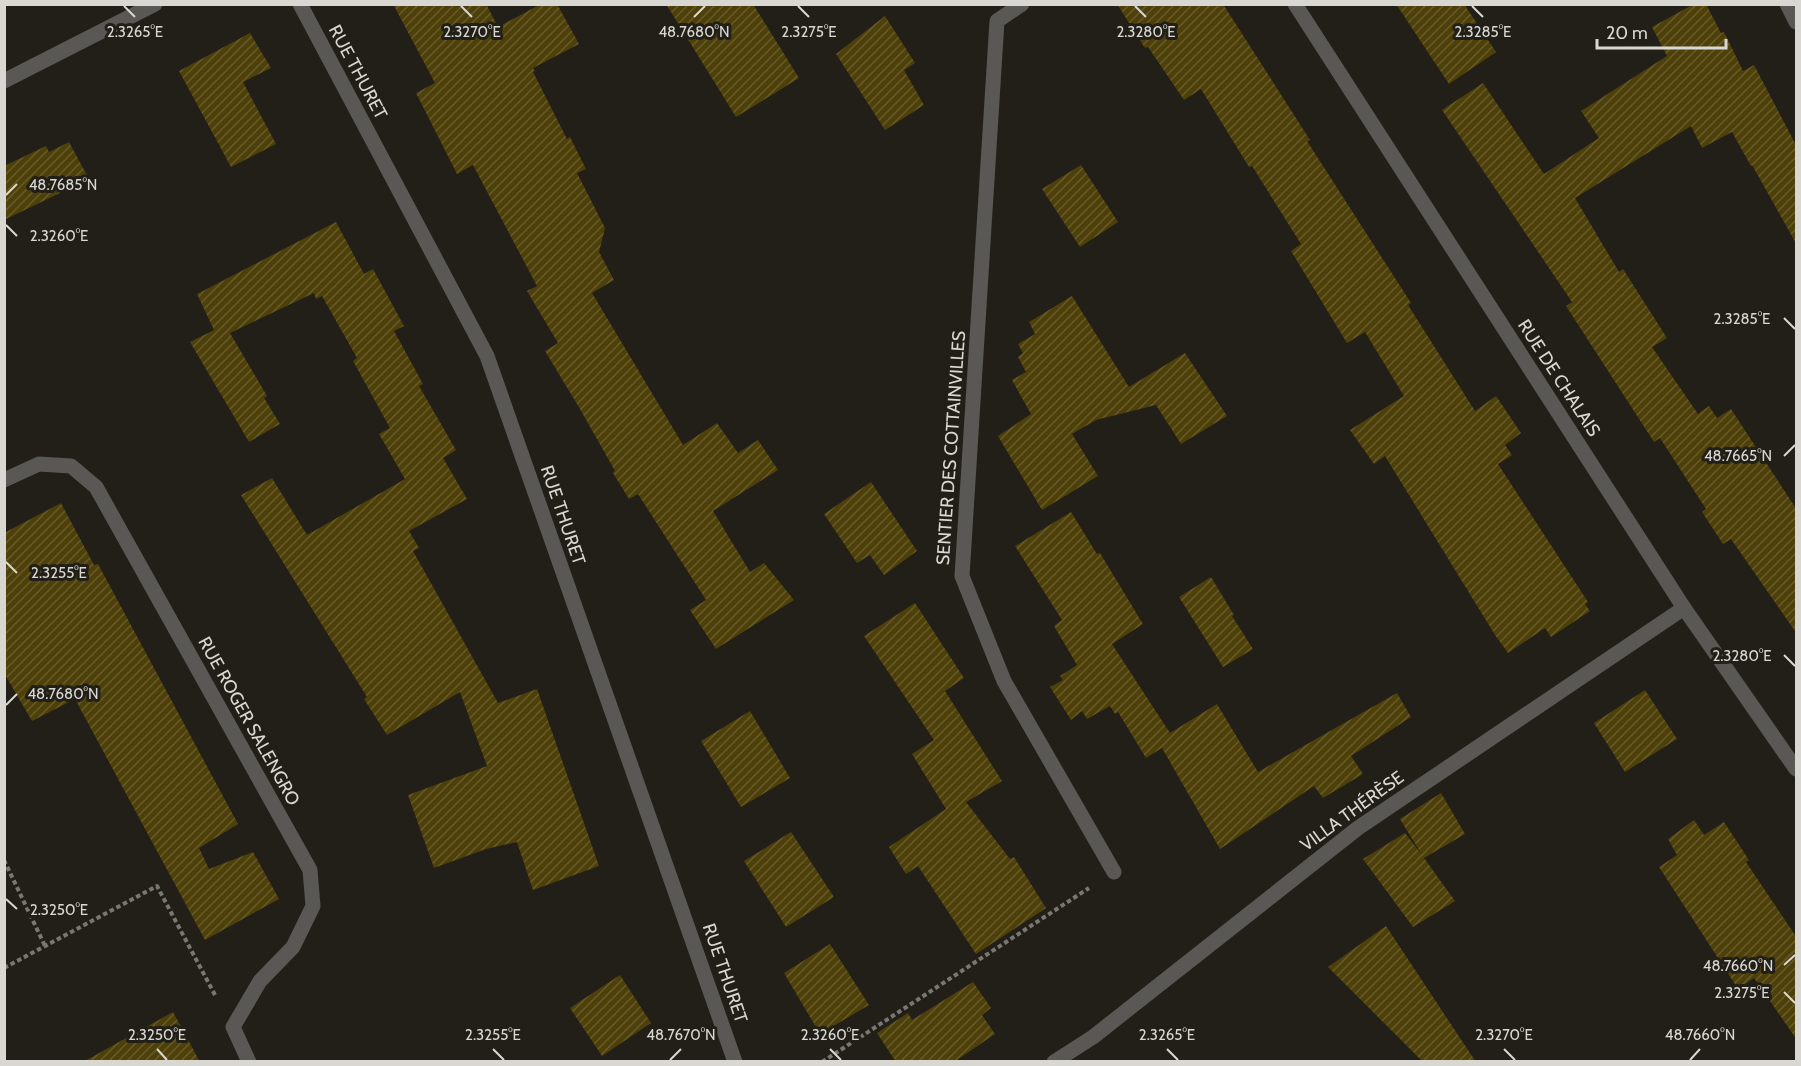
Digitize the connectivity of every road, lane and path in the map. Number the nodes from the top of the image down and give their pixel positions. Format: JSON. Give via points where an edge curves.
{"nodes":[{"id":1,"x":155,"y":4,"type":"edge"},
{"id":2,"x":300,"y":4,"type":"edge"},
{"id":3,"x":1022,"y":4,"type":"edge"},
{"id":4,"x":1295,"y":4,"type":"edge"},
{"id":5,"x":1787,"y":4,"type":"edge"},
{"id":6,"x":1797,"y":22,"type":"edge"},
{"id":7,"x":4,"y":81,"type":"edge"},
{"id":8,"x":4,"y":480,"type":"edge"},
{"id":9,"x":1684,"y":608,"type":"junction"},
{"id":10,"x":1797,"y":769,"type":"edge"},
{"id":11,"x":4,"y":860,"type":"edge"},
{"id":12,"x":1114,"y":872,"type":"joint"},
{"id":13,"x":45,"y":946,"type":"junction"},
{"id":14,"x":4,"y":968,"type":"edge"},
{"id":15,"x":233,"y":1027,"type":"junction"},
{"id":16,"x":249,"y":1062,"type":"edge"},
{"id":17,"x":735,"y":1062,"type":"edge"},
{"id":18,"x":822,"y":1062,"type":"edge"},
{"id":19,"x":1054,"y":1062,"type":"edge"}],
"edges":[{"from":1,"to":7,"type":"street"},
{"from":2,"to":17,"type":"street","name":"RUE THURET","via":[[487,356]]},
{"from":3,"to":12,"type":"street","name":"SENTIER DES COTTAINVILLES","via":[[997,21],[962,576],[1004,681]]},
{"from":4,"to":9,"type":"street","name":"RUE DE CHALAIS"},
{"from":5,"to":6,"type":"street"},
{"from":8,"to":15,"type":"street","name":"RUE ROGER SALENGRO","via":[[39,464],[71,466],[96,487],[310,870],[313,906],[293,947],[260,981]]},
{"from":9,"to":10,"type":"street","name":"RUE DE CHALAIS"},
{"from":9,"to":19,"type":"street","name":"VILLA THÉRÈSE","via":[[1358,828],[1093,1036]]},
{"from":11,"to":13,"type":"path"},
{"from":12,"to":18,"type":"path"},
{"from":13,"to":14,"type":"path"},
{"from":13,"to":15,"type":"path","via":[[157,886]]},
{"from":15,"to":16,"type":"street"}]}
